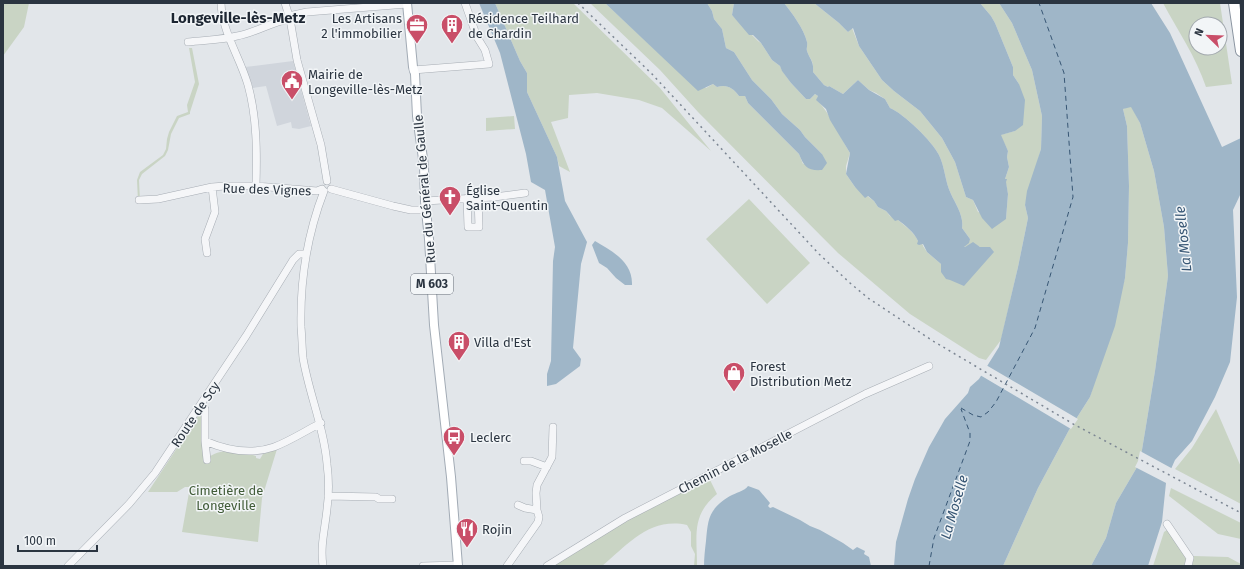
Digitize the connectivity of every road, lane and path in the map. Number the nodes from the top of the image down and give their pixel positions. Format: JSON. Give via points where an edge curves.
{"nodes":[{"id":1,"x":221,"y":3,"type":"edge"},
{"id":2,"x":285,"y":3,"type":"edge"},
{"id":3,"x":465,"y":3,"type":"edge"},
{"id":4,"x":1234,"y":3,"type":"edge"},
{"id":5,"x":407,"y":4,"type":"edge"},
{"id":6,"x":290,"y":18,"type":"junction"},
{"id":7,"x":229,"y":37,"type":"junction"},
{"id":8,"x":188,"y":42,"type":"dead end"},
{"id":9,"x":1241,"y":50,"type":"edge"},
{"id":10,"x":414,"y":70,"type":"junction"},
{"id":11,"x":256,"y":186,"type":"junction"},
{"id":12,"x":212,"y":187,"type":"junction"},
{"id":13,"x":326,"y":190,"type":"junction"},
{"id":14,"x":525,"y":193,"type":"dead end"},
{"id":15,"x":467,"y":198,"type":"junction"},
{"id":16,"x":478,"y":198,"type":"junction"},
{"id":17,"x":139,"y":200,"type":"dead end"},
{"id":18,"x":425,"y":201,"type":"junction"},
{"id":19,"x":427,"y":210,"type":"junction"},
{"id":20,"x":208,"y":252,"type":"dead end"},
{"id":21,"x":306,"y":254,"type":"junction"},
{"id":22,"x":929,"y":366,"type":"dead end"},
{"id":23,"x":202,"y":403,"type":"junction"},
{"id":24,"x":320,"y":423,"type":"junction"},
{"id":25,"x":553,"y":427,"type":"dead end"},
{"id":26,"x":205,"y":441,"type":"junction"},
{"id":27,"x":207,"y":460,"type":"dead end"},
{"id":28,"x":524,"y":461,"type":"dead end"},
{"id":29,"x":547,"y":467,"type":"junction"},
{"id":30,"x":328,"y":496,"type":"junction"},
{"id":31,"x":392,"y":499,"type":"dead end"},
{"id":32,"x":518,"y":505,"type":"dead end"},
{"id":33,"x":537,"y":510,"type":"junction"},
{"id":34,"x":1167,"y":524,"type":"dead end"},
{"id":35,"x":458,"y":565,"type":"edge"},
{"id":36,"x":68,"y":566,"type":"edge"},
{"id":37,"x":323,"y":566,"type":"edge"},
{"id":38,"x":423,"y":566,"type":"edge"},
{"id":39,"x":507,"y":566,"type":"edge"},
{"id":40,"x":546,"y":566,"type":"edge"},
{"id":41,"x":1188,"y":566,"type":"edge"}],
"edges":[{"from":1,"to":7,"type":"street","via":[[222,16]]},
{"from":2,"to":6,"type":"street"},
{"from":3,"to":10,"type":"street","via":[[489,64]]},
{"from":4,"to":9,"type":"highway"},
{"from":5,"to":6,"type":"street","via":[[307,12]]},
{"from":5,"to":10,"type":"main road","name":"Rue du Général de Gaulle","number":"M 603"},
{"from":6,"to":7,"type":"street","via":[[253,32]]},
{"from":6,"to":13,"type":"street","via":[[297,60],[321,145],[326,181],[331,184]]},
{"from":7,"to":8,"type":"street"},
{"from":7,"to":11,"type":"street","via":[[248,85],[257,142]]},
{"from":10,"to":18,"type":"main road","name":"Rue du Général de Gaulle","number":"M 603"},
{"from":11,"to":12,"type":"street","name":"Rue des Vignes"},
{"from":11,"to":13,"type":"street","name":"Rue des Vignes"},
{"from":12,"to":17,"type":"street","name":"Rue des Vignes","via":[[158,199]]},
{"from":12,"to":20,"type":"street","name":"Rue des Vignes","via":[[215,212],[205,239]]},
{"from":13,"to":19,"type":"street","name":"Rue des Vignes","via":[[411,210]]},
{"from":13,"to":21,"type":"street"},
{"from":14,"to":16,"type":"street"},
{"from":15,"to":16,"type":"street"},
{"from":15,"to":16,"type":"street","via":[[468,227],[478,227]]},
{"from":15,"to":18,"type":"street"},
{"from":18,"to":19,"type":"main road","name":"Rue du Général de Gaulle","number":"M 603"},
{"from":19,"to":35,"type":"main road","name":"Rue du Général de Gaulle","number":"M 603","via":[[434,325]]},
{"from":21,"to":23,"type":"street","name":"Route de Scy","via":[[299,254],[293,260]]},
{"from":21,"to":24,"type":"street","via":[[302,291],[302,351]]},
{"from":22,"to":40,"type":"street","name":"Chemin de la Moselle","via":[[865,394],[632,515]]},
{"from":23,"to":26,"type":"street","via":[[205,409]]},
{"from":23,"to":36,"type":"street","name":"Route de Scy","via":[[144,488]]},
{"from":24,"to":26,"type":"street","via":[[274,447],[261,450],[228,449]]},
{"from":24,"to":30,"type":"street","via":[[327,464]]},
{"from":25,"to":29,"type":"street","via":[[552,457]]},
{"from":26,"to":27,"type":"street"},
{"from":28,"to":29,"type":"street","via":[[531,460]]},
{"from":29,"to":33,"type":"street","via":[[537,485]]},
{"from":30,"to":31,"type":"street","via":[[376,496]]},
{"from":30,"to":37,"type":"street","via":[[321,553]]},
{"from":32,"to":33,"type":"street"},
{"from":33,"to":39,"type":"street","via":[[538,522]]},
{"from":34,"to":41,"type":"street","via":[[1190,558]]},
{"from":35,"to":38,"type":"street"}]}
